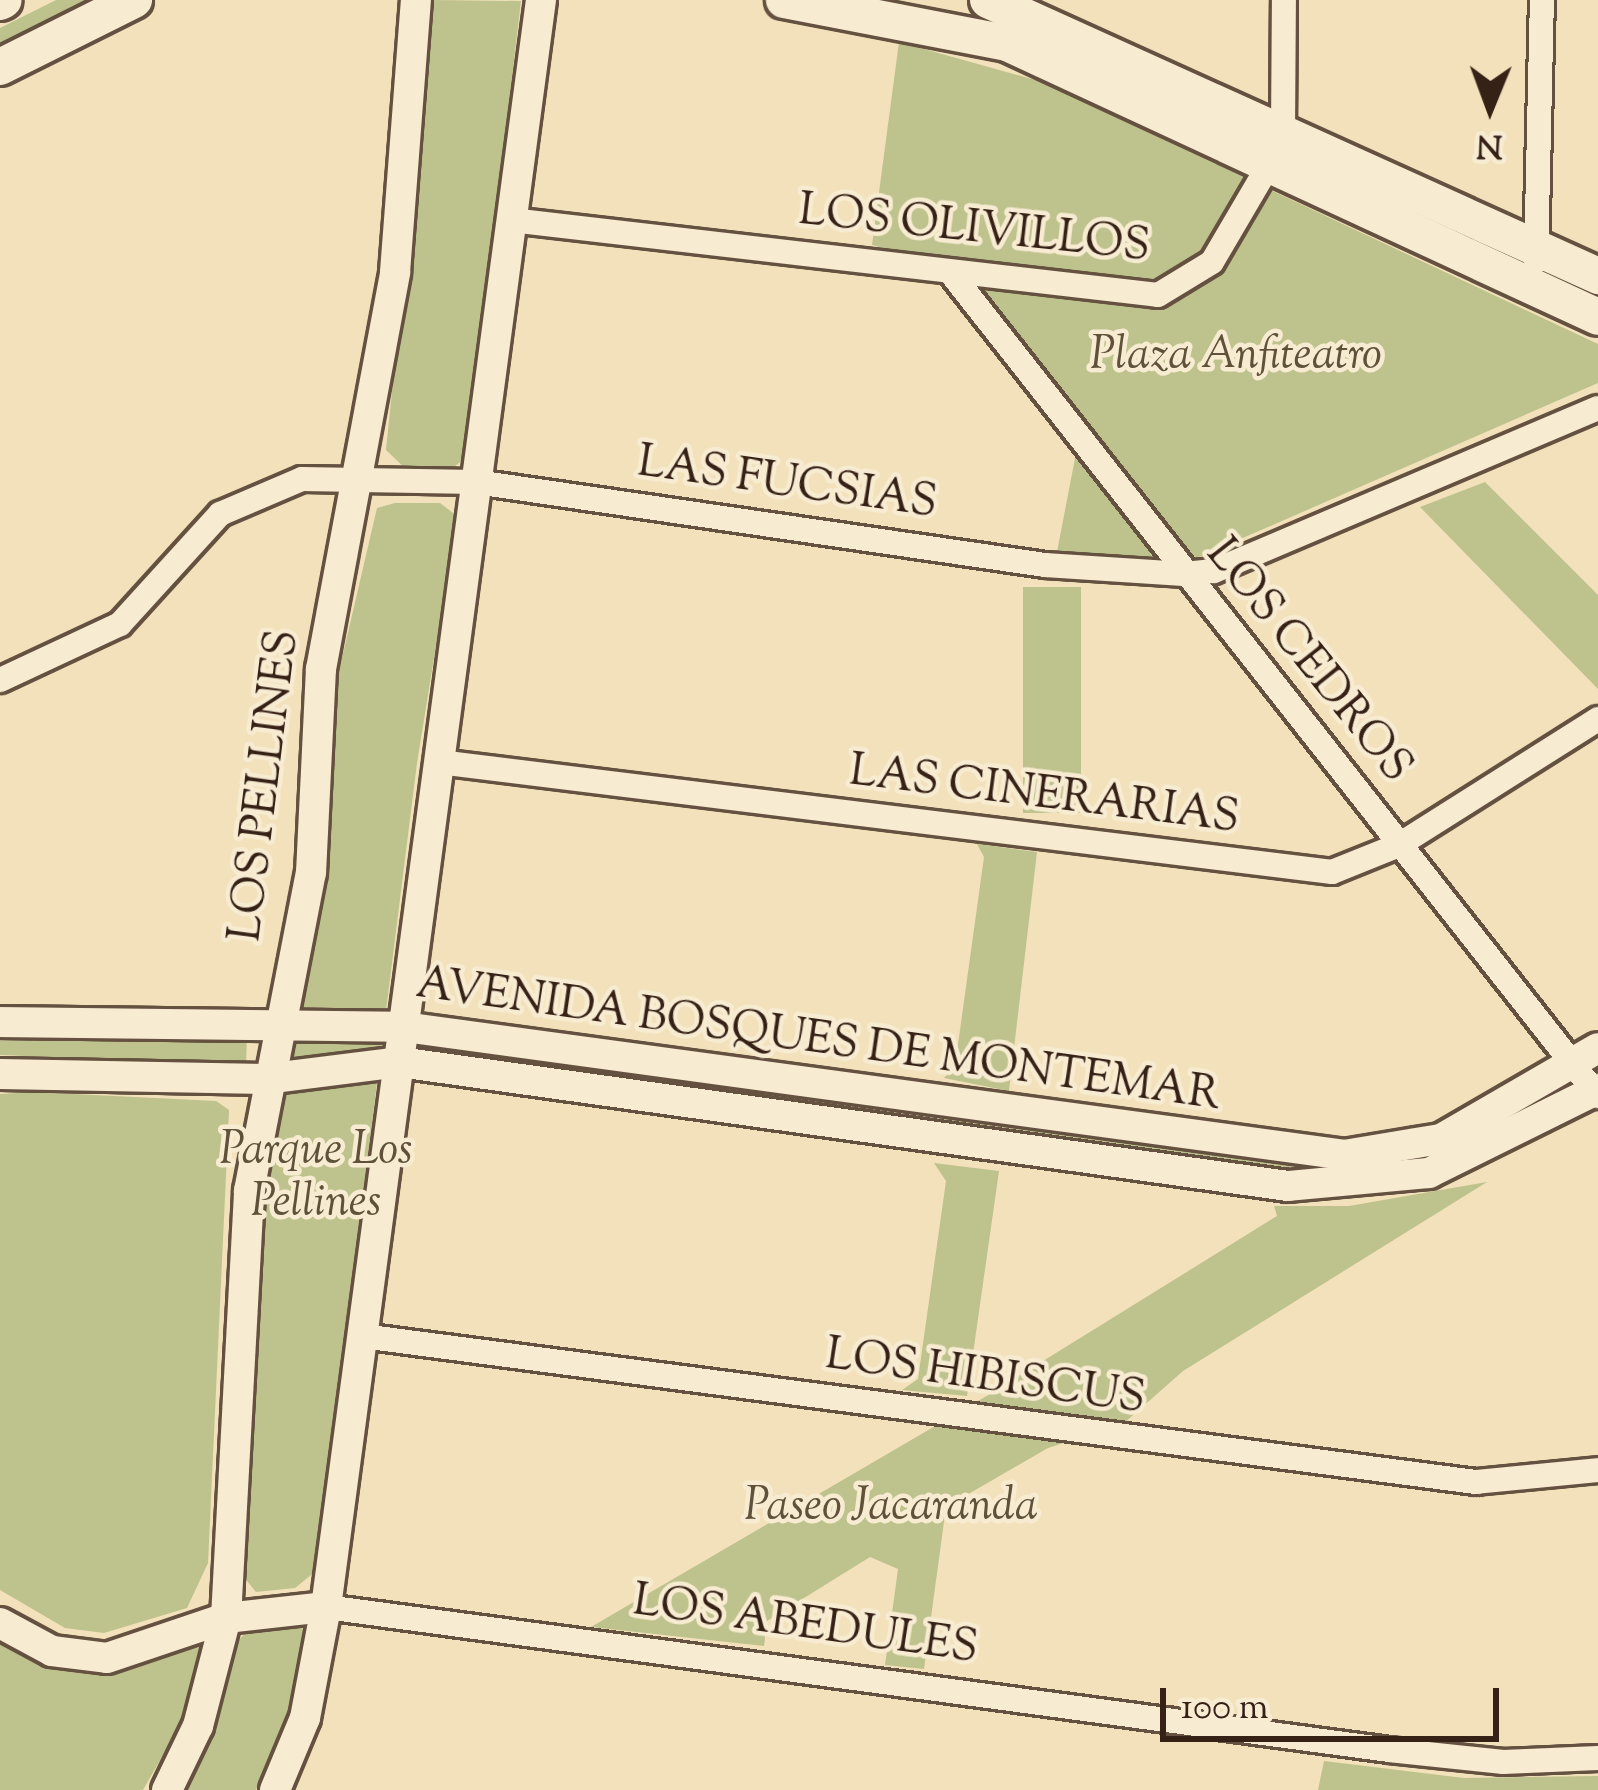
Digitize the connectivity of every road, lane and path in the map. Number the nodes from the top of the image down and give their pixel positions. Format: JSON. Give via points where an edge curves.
{"nodes":[{"id":1,"x":134,"y":0,"type":"edge"},
{"id":2,"x":416,"y":0,"type":"edge"},
{"id":3,"x":541,"y":0,"type":"edge"},
{"id":4,"x":784,"y":0,"type":"edge"},
{"id":5,"x":988,"y":0,"type":"edge"},
{"id":6,"x":1284,"y":0,"type":"edge"},
{"id":7,"x":1542,"y":0,"type":"edge"},
{"id":8,"x":0,"y":67,"type":"edge"},
{"id":9,"x":1283,"y":130,"type":"junction"},
{"id":10,"x":1269,"y":165,"type":"junction"},
{"id":11,"x":511,"y":220,"type":"junction"},
{"id":12,"x":1540,"y":250,"type":"junction"},
{"id":13,"x":1598,"y":276,"type":"edge"},
{"id":14,"x":954,"y":277,"type":"junction"},
{"id":15,"x":1528,"y":285,"type":"junction"},
{"id":16,"x":1598,"y":317,"type":"edge"},
{"id":17,"x":1598,"y":408,"type":"edge"},
{"id":18,"x":358,"y":476,"type":"junction"},
{"id":19,"x":476,"y":482,"type":"junction"},
{"id":20,"x":1184,"y":574,"type":"junction"},
{"id":21,"x":0,"y":680,"type":"edge"},
{"id":22,"x":1598,"y":719,"type":"edge"},
{"id":23,"x":439,"y":762,"type":"junction"},
{"id":24,"x":1399,"y":845,"type":"junction"},
{"id":25,"x":0,"y":1022,"type":"edge"},
{"id":26,"x":275,"y":1025,"type":"junction"},
{"id":27,"x":404,"y":1027,"type":"junction"},
{"id":28,"x":1598,"y":1048,"type":"edge"},
{"id":29,"x":399,"y":1062,"type":"junction"},
{"id":30,"x":1570,"y":1065,"type":"junction"},
{"id":31,"x":0,"y":1074,"type":"edge"},
{"id":32,"x":265,"y":1078,"type":"junction"},
{"id":33,"x":1597,"y":1092,"type":"edge"},
{"id":34,"x":362,"y":1336,"type":"junction"},
{"id":35,"x":1598,"y":1470,"type":"edge"},
{"id":36,"x":326,"y":1607,"type":"junction"},
{"id":37,"x":226,"y":1618,"type":"junction"},
{"id":38,"x":4,"y":1628,"type":"edge"},
{"id":39,"x":1598,"y":1758,"type":"edge"},
{"id":40,"x":167,"y":1790,"type":"edge"},
{"id":41,"x":275,"y":1790,"type":"edge"}],
"edges":[{"from":1,"to":8,"type":"main road"},
{"from":2,"to":18,"type":"street","name":"LOS PELLINES","via":[[395,272]]},
{"from":3,"to":11,"type":"street"},
{"from":4,"to":10,"type":"main road","via":[[1007,43]]},
{"from":5,"to":9,"type":"main road"},
{"from":6,"to":9,"type":"street","name":"LOS OLIVILLOS"},
{"from":7,"to":12,"type":"street"},
{"from":9,"to":10,"type":"street","name":"LOS OLIVILLOS"},
{"from":9,"to":12,"type":"main road"},
{"from":10,"to":14,"type":"street","name":"LOS OLIVILLOS","via":[[1212,262],[1173,290],[1129,298]]},
{"from":10,"to":15,"type":"main road"},
{"from":11,"to":14,"type":"street","name":"LOS OLIVILLOS"},
{"from":11,"to":19,"type":"street"},
{"from":12,"to":13,"type":"main road"},
{"from":12,"to":15,"type":"street"},
{"from":14,"to":20,"type":"street","name":"LOS CEDROS"},
{"from":15,"to":16,"type":"main road"},
{"from":17,"to":20,"type":"street","name":"LAS FUCSIAS","via":[[1214,571]]},
{"from":18,"to":19,"type":"street","name":"LAS FUCSIAS"},
{"from":18,"to":21,"type":"street","name":"LAS FUCSIAS","via":[[249,495],[119,624]]},
{"from":18,"to":26,"type":"street","name":"LOS PELLINES","via":[[321,669],[311,874]]},
{"from":19,"to":20,"type":"street","name":"LAS FUCSIAS","via":[[1045,565]]},
{"from":19,"to":23,"type":"street"},
{"from":20,"to":24,"type":"street","name":"LOS CEDROS"},
{"from":22,"to":24,"type":"street","name":"LAS CINERARIAS"},
{"from":23,"to":24,"type":"street","name":"LAS CINERARIAS","via":[[1310,872],[1359,866]]},
{"from":23,"to":27,"type":"street"},
{"from":24,"to":30,"type":"street","name":"LOS CEDROS"},
{"from":25,"to":26,"type":"street","name":"AVENIDA BOSQUES DE MONTEMAR"},
{"from":26,"to":27,"type":"street","name":"AVENIDA BOSQUES DE MONTEMAR"},
{"from":26,"to":32,"type":"street","name":"LOS PELLINES"},
{"from":27,"to":29,"type":"street"},
{"from":27,"to":30,"type":"street","name":"AVENIDA BOSQUES DE MONTEMAR","via":[[1344,1155],[1441,1138]]},
{"from":28,"to":30,"type":"street","name":"AVENIDA BOSQUES DE MONTEMAR"},
{"from":29,"to":32,"type":"street","name":"AVENIDA BOSQUES DE MONTEMAR"},
{"from":29,"to":33,"type":"street","name":"AVENIDA BOSQUES DE MONTEMAR","via":[[1288,1186],[1430,1173]]},
{"from":29,"to":34,"type":"street"},
{"from":30,"to":33,"type":"street","name":"LOS CEDROS"},
{"from":31,"to":32,"type":"street","name":"AVENIDA BOSQUES DE MONTEMAR"},
{"from":32,"to":37,"type":"street","name":"LOS PELLINES","via":[[249,1191]]},
{"from":34,"to":35,"type":"street","name":"LOS HIBISCUS","via":[[1475,1482]]},
{"from":34,"to":36,"type":"street"},
{"from":36,"to":37,"type":"street","name":"LOS ABEDULES"},
{"from":36,"to":39,"type":"street","name":"LOS ABEDULES","via":[[1389,1750],[1503,1762]]},
{"from":36,"to":41,"type":"street","via":[[304,1718]]},
{"from":37,"to":38,"type":"street","name":"LOS ABEDULES","via":[[106,1658],[52,1651]]},
{"from":37,"to":40,"type":"street","name":"LOS PELLINES","via":[[198,1726]]}]}
